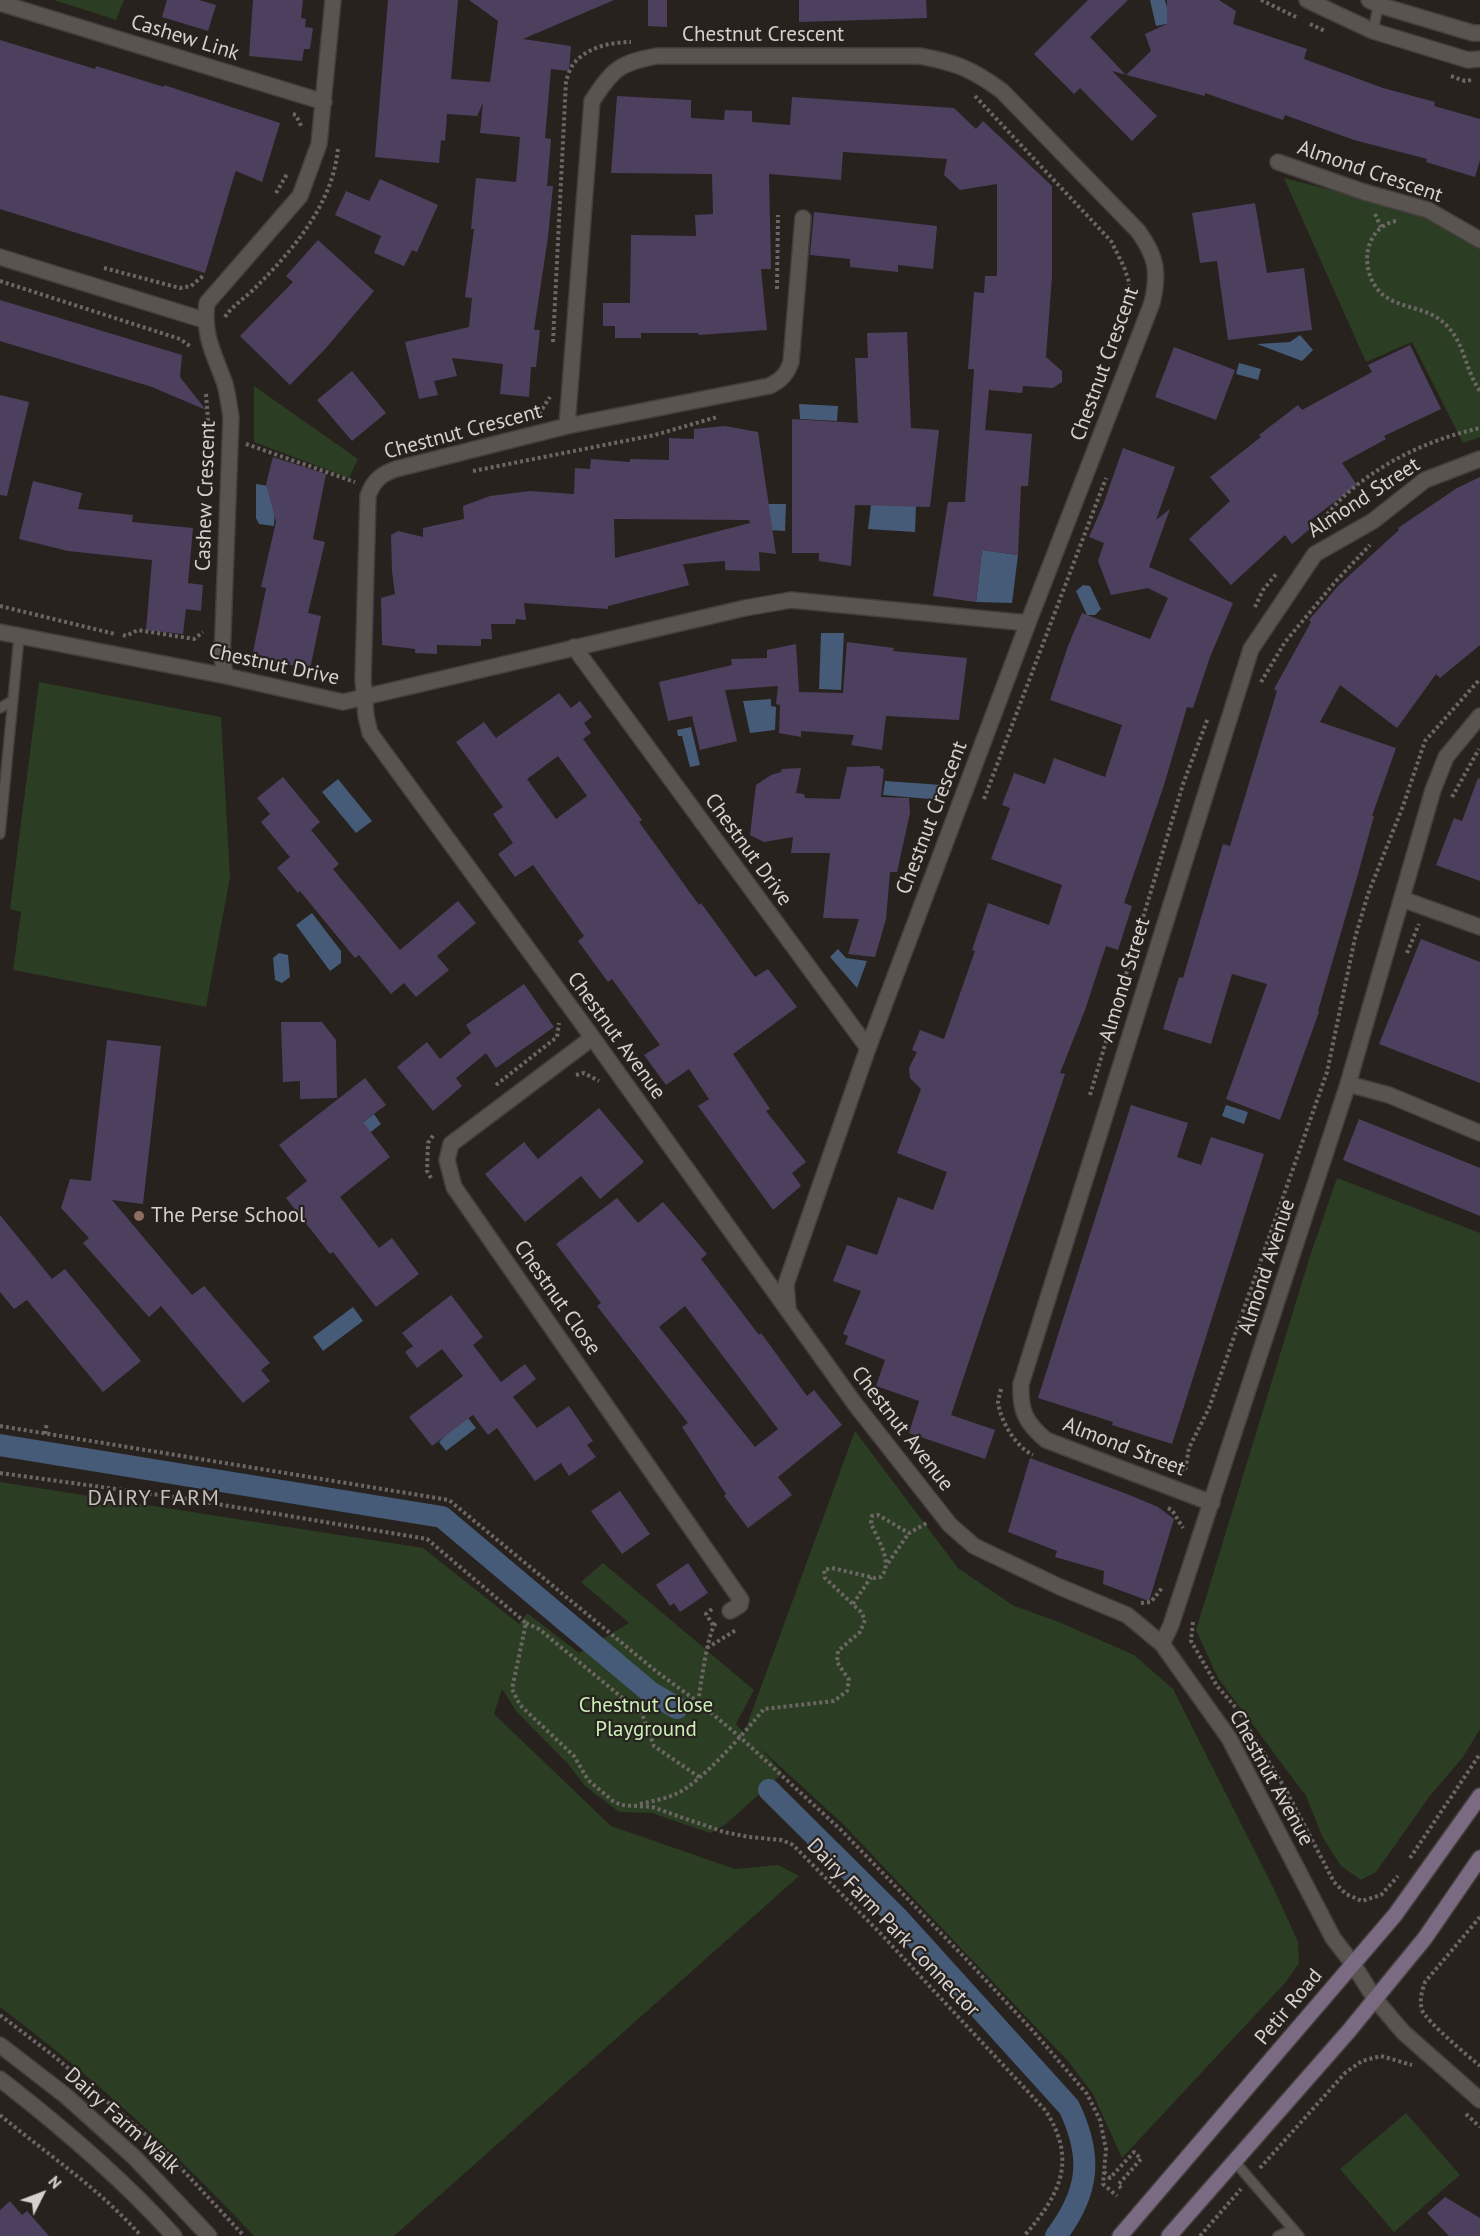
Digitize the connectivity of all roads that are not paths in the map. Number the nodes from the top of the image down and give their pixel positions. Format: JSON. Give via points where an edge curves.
{"nodes":[{"id":1,"x":333,"y":0,"type":"edge"},
{"id":2,"x":1307,"y":0,"type":"edge"},
{"id":3,"x":1376,"y":2,"type":"edge"},
{"id":4,"x":0,"y":3,"type":"edge"},
{"id":5,"x":1373,"y":31,"type":"junction"},
{"id":6,"x":1480,"y":33,"type":"edge"},
{"id":7,"x":1480,"y":59,"type":"edge"},
{"id":8,"x":324,"y":102,"type":"junction"},
{"id":9,"x":1278,"y":162,"type":"dead end"},
{"id":10,"x":803,"y":218,"type":"dead end"},
{"id":11,"x":1480,"y":240,"type":"edge"},
{"id":12,"x":0,"y":257,"type":"edge"},
{"id":13,"x":204,"y":320,"type":"junction"},
{"id":14,"x":567,"y":426,"type":"junction"},
{"id":15,"x":1480,"y":459,"type":"edge"},
{"id":16,"x":1028,"y":623,"type":"junction"},
{"id":17,"x":0,"y":632,"type":"edge"},
{"id":18,"x":19,"y":637,"type":"junction"},
{"id":19,"x":573,"y":647,"type":"junction"},
{"id":20,"x":226,"y":676,"type":"junction"},
{"id":21,"x":363,"y":698,"type":"junction"},
{"id":22,"x":12,"y":701,"type":"junction"},
{"id":23,"x":0,"y":708,"type":"edge"},
{"id":24,"x":1480,"y":716,"type":"edge"},
{"id":25,"x":0,"y":834,"type":"edge"},
{"id":26,"x":1402,"y":899,"type":"junction"},
{"id":27,"x":1480,"y":927,"type":"edge"},
{"id":28,"x":592,"y":1038,"type":"junction"},
{"id":29,"x":868,"y":1048,"type":"junction"},
{"id":30,"x":1348,"y":1084,"type":"junction"},
{"id":31,"x":1480,"y":1133,"type":"edge"},
{"id":32,"x":788,"y":1311,"type":"junction"},
{"id":33,"x":1212,"y":1503,"type":"junction"},
{"id":34,"x":736,"y":1616,"type":"road end"},
{"id":35,"x":1162,"y":1644,"type":"junction"},
{"id":36,"x":1480,"y":1796,"type":"edge"},
{"id":37,"x":1480,"y":1858,"type":"edge"},
{"id":38,"x":1353,"y":1964,"type":"junction"},
{"id":39,"x":1375,"y":1999,"type":"junction"},
{"id":40,"x":0,"y":2045,"type":"edge"},
{"id":41,"x":0,"y":2079,"type":"edge"},
{"id":42,"x":1480,"y":2100,"type":"edge"},
{"id":43,"x":1235,"y":2162,"type":"junction"},
{"id":44,"x":1297,"y":2235,"type":"edge"},
{"id":45,"x":174,"y":2236,"type":"edge"},
{"id":46,"x":209,"y":2236,"type":"edge"},
{"id":47,"x":1120,"y":2236,"type":"edge"},
{"id":48,"x":1169,"y":2236,"type":"edge"},
{"id":49,"x":1278,"y":2236,"type":"edge"}],
"edges":[{"from":1,"to":8,"type":"street"},
{"from":2,"to":5,"type":"street"},
{"from":3,"to":5,"type":"lane"},
{"from":3,"to":6,"type":"street"},
{"from":4,"to":8,"type":"street","name":"Cashew Link"},
{"from":5,"to":7,"type":"street","via":[[1468,60]]},
{"from":8,"to":13,"type":"street","via":[[319,144],[300,196],[207,303]]},
{"from":9,"to":11,"type":"street","name":"Almond Crescent","via":[[1428,210]]},
{"from":10,"to":14,"type":"street","name":"Chestnut Crescent","via":[[791,362],[784,377],[770,386]]},
{"from":12,"to":13,"type":"street"},
{"from":13,"to":20,"type":"street","name":"Cashew Crescent","via":[[231,417],[222,659]]},
{"from":14,"to":16,"type":"street","name":"Chestnut Crescent","via":[[592,101],[608,78],[630,61],[657,56],[919,56],[949,61],[977,72],[1002,91],[1138,231],[1156,266],[1157,285],[1152,303]]},
{"from":14,"to":21,"type":"street","name":"Chestnut Crescent","via":[[386,472],[378,478],[368,496]]},
{"from":15,"to":33,"type":"street","name":"Almond Street","via":[[1425,480],[1373,521],[1315,554],[1251,649],[1021,1384],[1020,1403],[1029,1425],[1046,1440]]},
{"from":16,"to":19,"type":"street","name":"Chestnut Drive","via":[[791,600]]},
{"from":16,"to":29,"type":"street","name":"Chestnut Crescent"},
{"from":17,"to":18,"type":"street","name":"Chestnut Drive"},
{"from":18,"to":20,"type":"street","name":"Chestnut Drive"},
{"from":18,"to":22,"type":"lane"},
{"from":19,"to":21,"type":"street","name":"Chestnut Drive"},
{"from":19,"to":29,"type":"street","name":"Chestnut Drive"},
{"from":20,"to":21,"type":"street","name":"Chestnut Drive","via":[[343,702]]},
{"from":21,"to":28,"type":"street","name":"Chestnut Avenue","via":[[370,733]]},
{"from":22,"to":23,"type":"lane"},
{"from":22,"to":25,"type":"lane"},
{"from":24,"to":26,"type":"street","name":"Almond Avenue","via":[[1446,757]]},
{"from":26,"to":27,"type":"street"},
{"from":26,"to":30,"type":"street","name":"Almond Avenue"},
{"from":28,"to":32,"type":"street","name":"Chestnut Avenue"},
{"from":28,"to":34,"type":"street","name":"Chestnut Close","via":[[451,1144],[447,1160],[454,1186],[741,1600]]},
{"from":29,"to":32,"type":"street","name":"Chestnut Crescent","via":[[786,1284]]},
{"from":30,"to":31,"type":"street","via":[[1389,1095]]},
{"from":30,"to":33,"type":"street","name":"Almond Avenue"},
{"from":32,"to":35,"type":"street","name":"Chestnut Avenue","via":[[950,1525],[974,1546],[1127,1615]]},
{"from":33,"to":35,"type":"street","name":"Almond Avenue"},
{"from":35,"to":38,"type":"street","name":"Chestnut Avenue","via":[[1229,1738],[1333,1938]]},
{"from":36,"to":38,"type":"main road","name":"Petir Road","via":[[1395,1915]]},
{"from":37,"to":39,"type":"main road","via":[[1425,1938]]},
{"from":38,"to":39,"type":"street","name":"Chestnut Avenue"},
{"from":38,"to":47,"type":"main road","name":"Petir Road"},
{"from":39,"to":42,"type":"street","name":"Chestnut Avenue","via":[[1403,2032]]},
{"from":39,"to":43,"type":"main road"},
{"from":40,"to":46,"type":"street","name":"Dairy Farm Walk","via":[[66,2096],[134,2157]]},
{"from":41,"to":45,"type":"street","via":[[108,2169]]},
{"from":43,"to":44,"type":"lane"},
{"from":43,"to":48,"type":"main road"},
{"from":44,"to":49,"type":"lane","via":[[1287,2232]]}]}
